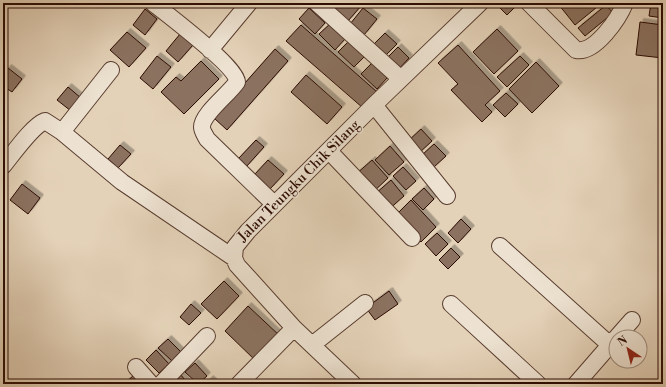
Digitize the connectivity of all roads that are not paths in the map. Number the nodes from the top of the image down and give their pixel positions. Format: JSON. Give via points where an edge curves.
{"nodes":[{"id":1,"x":153,"y":3,"type":"edge"},
{"id":2,"x":249,"y":3,"type":"edge"},
{"id":3,"x":317,"y":3,"type":"edge"},
{"id":4,"x":480,"y":3,"type":"edge"},
{"id":5,"x":529,"y":3,"type":"edge"},
{"id":6,"x":624,"y":3,"type":"edge"},
{"id":7,"x":210,"y":50,"type":"junction"},
{"id":8,"x":111,"y":70,"type":"dead end"},
{"id":9,"x":401,"y":79,"type":"junction"},
{"id":10,"x":374,"y":105,"type":"junction"},
{"id":11,"x":62,"y":132,"type":"junction"},
{"id":12,"x":329,"y":151,"type":"junction"},
{"id":13,"x":3,"y":166,"type":"edge"},
{"id":14,"x":447,"y":196,"type":"dead end"},
{"id":15,"x":274,"y":204,"type":"junction"},
{"id":16,"x":412,"y":238,"type":"dead end"},
{"id":17,"x":500,"y":246,"type":"dead end"},
{"id":18,"x":234,"y":258,"type":"junction"},
{"id":19,"x":365,"y":304,"type":"dead end"},
{"id":20,"x":450,"y":304,"type":"dead end"},
{"id":21,"x":632,"y":320,"type":"dead end"},
{"id":22,"x":294,"y":328,"type":"junction"},
{"id":23,"x":624,"y":329,"type":"edge"},
{"id":24,"x":608,"y":335,"type":"edge"},
{"id":25,"x":207,"y":336,"type":"dead end"},
{"id":26,"x":312,"y":345,"type":"junction"},
{"id":27,"x":608,"y":347,"type":"edge"},
{"id":28,"x":136,"y":367,"type":"dead end"},
{"id":29,"x":151,"y":384,"type":"edge"},
{"id":30,"x":161,"y":384,"type":"edge"},
{"id":31,"x":239,"y":384,"type":"edge"},
{"id":32,"x":353,"y":384,"type":"edge"},
{"id":33,"x":538,"y":384,"type":"edge"},
{"id":34,"x":576,"y":384,"type":"edge"}],
"edges":[{"from":1,"to":7,"type":"street"},
{"from":2,"to":7,"type":"street"},
{"from":3,"to":9,"type":"street"},
{"from":4,"to":9,"type":"street","name":"Jalan Teungku Chik Silang"},
{"from":5,"to":6,"type":"street","via":[[576,50],[581,51],[594,46],[620,15]]},
{"from":7,"to":15,"type":"street","via":[[236,76],[237,82],[211,111],[202,124],[202,129],[207,139]]},
{"from":8,"to":11,"type":"street"},
{"from":9,"to":10,"type":"street","name":"Jalan Teungku Chik Silang"},
{"from":10,"to":12,"type":"street","name":"Jalan Teungku Chik Silang"},
{"from":10,"to":14,"type":"street"},
{"from":11,"to":13,"type":"street","via":[[46,121],[41,123]]},
{"from":11,"to":18,"type":"street","via":[[122,182]]},
{"from":12,"to":15,"type":"street","name":"Jalan Teungku Chik Silang"},
{"from":12,"to":16,"type":"street"},
{"from":15,"to":18,"type":"street","name":"Jalan Teungku Chik Silang","via":[[238,243]]},
{"from":17,"to":24,"type":"street"},
{"from":18,"to":22,"type":"street","name":"Jalan Teungku Chik Silang","via":[[237,265]]},
{"from":19,"to":26,"type":"street"},
{"from":20,"to":33,"type":"street"},
{"from":21,"to":23,"type":"street"},
{"from":22,"to":26,"type":"street","name":"Jalan Teungku Chik Silang"},
{"from":22,"to":31,"type":"street"},
{"from":25,"to":30,"type":"street"},
{"from":26,"to":32,"type":"street","name":"Jalan Teungku Chik Silang"},
{"from":27,"to":34,"type":"street"},
{"from":28,"to":29,"type":"street"}]}
